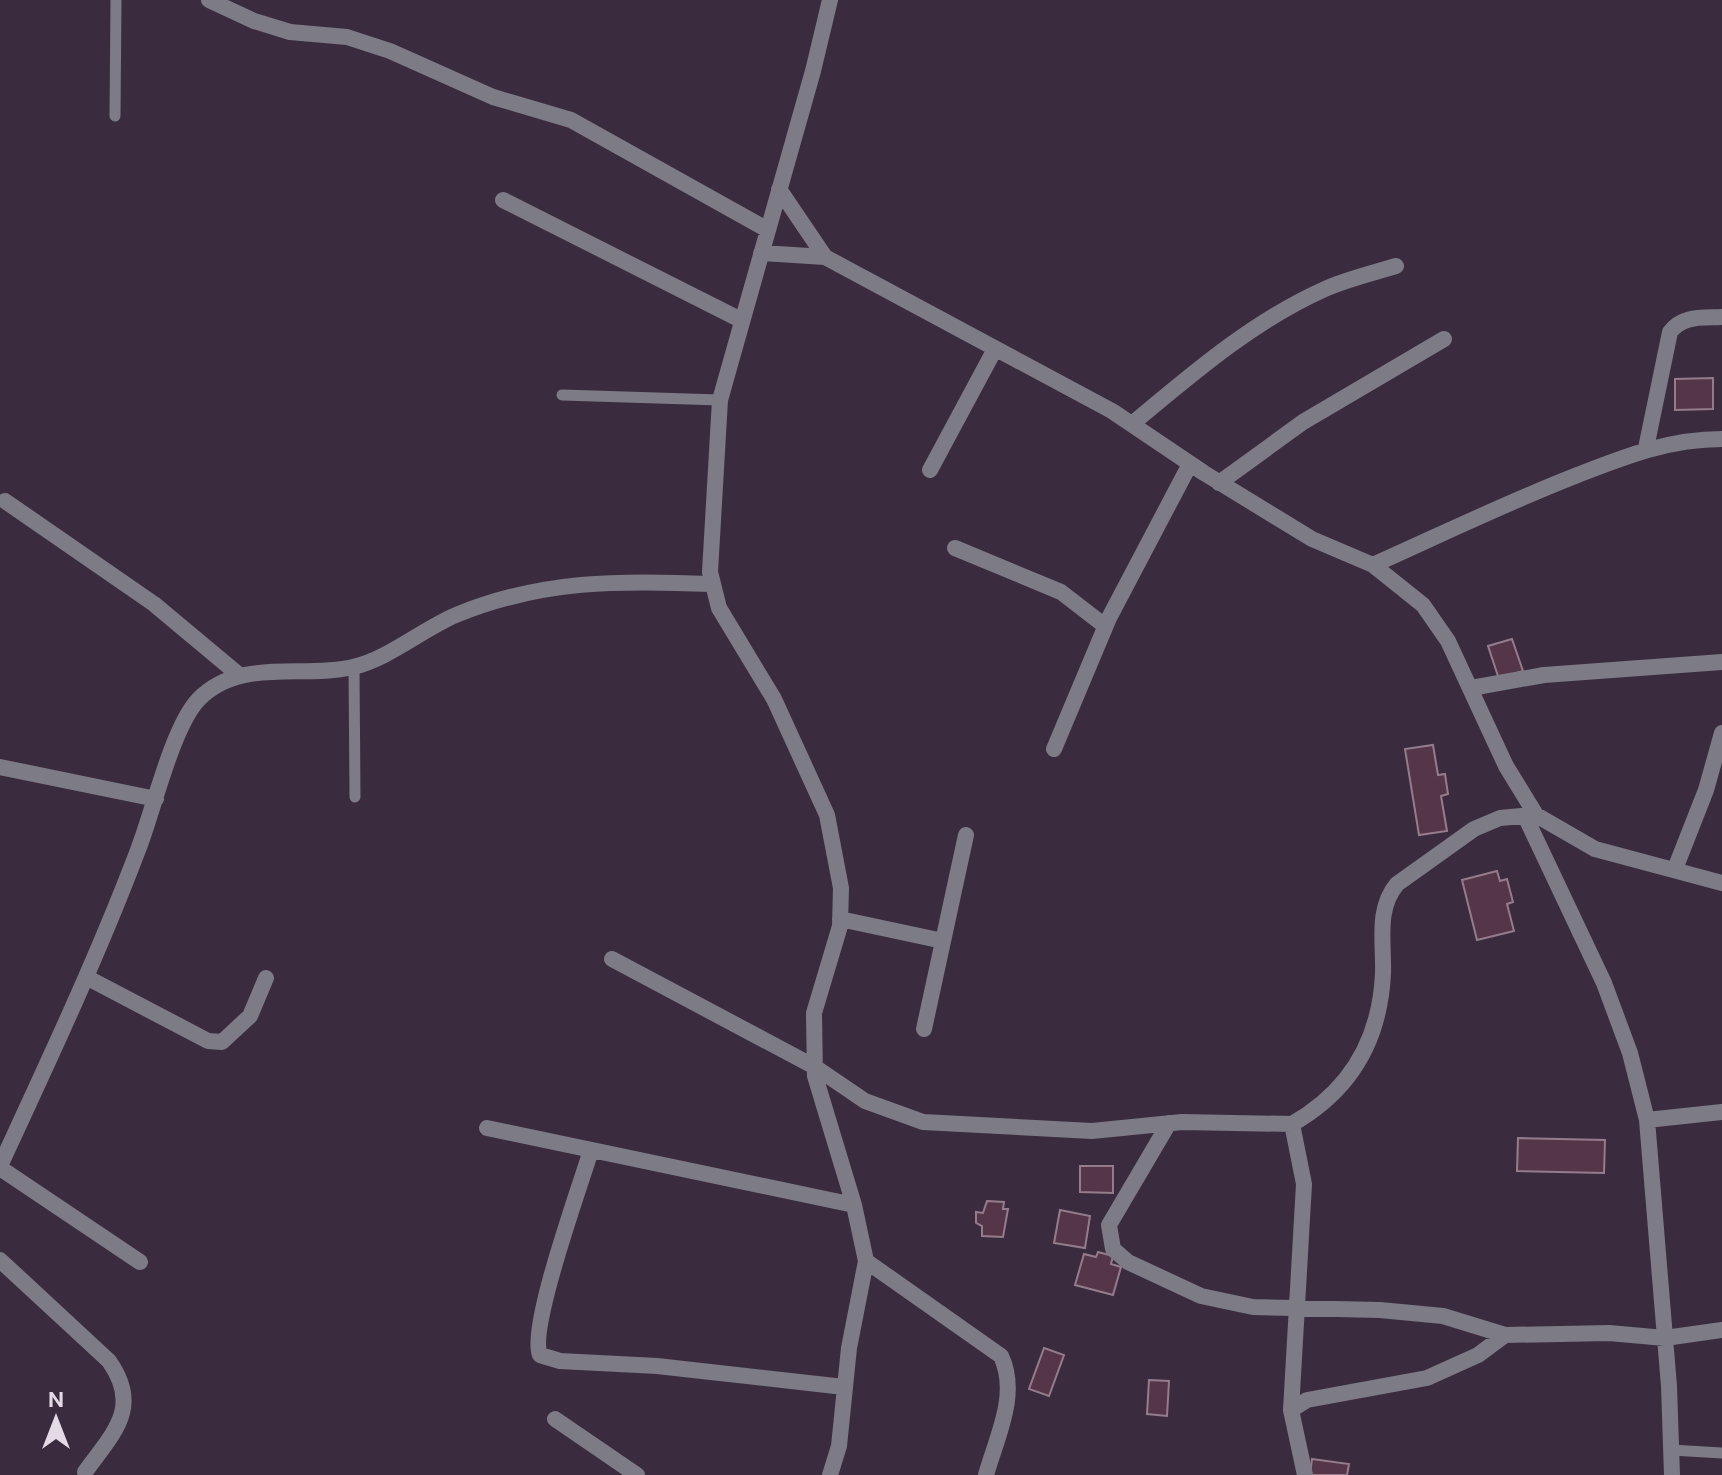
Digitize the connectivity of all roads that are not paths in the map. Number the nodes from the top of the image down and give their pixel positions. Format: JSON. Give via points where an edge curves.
{"nodes":[{"id":1,"x":116,"y":0,"type":"edge"},
{"id":2,"x":209,"y":0,"type":"edge"},
{"id":3,"x":830,"y":0,"type":"edge"},
{"id":4,"x":115,"y":116,"type":"dead end"},
{"id":5,"x":779,"y":189,"type":"junction"},
{"id":6,"x":503,"y":200,"type":"dead end"},
{"id":7,"x":768,"y":230,"type":"junction"},
{"id":8,"x":761,"y":253,"type":"junction"},
{"id":9,"x":825,"y":257,"type":"junction"},
{"id":10,"x":1396,"y":266,"type":"dead end"},
{"id":11,"x":1722,"y":317,"type":"edge"},
{"id":12,"x":741,"y":320,"type":"junction"},
{"id":13,"x":1444,"y":339,"type":"dead end"},
{"id":14,"x":995,"y":349,"type":"junction"},
{"id":15,"x":562,"y":395,"type":"dead end"},
{"id":16,"x":720,"y":400,"type":"junction"},
{"id":17,"x":1132,"y":424,"type":"junction"},
{"id":18,"x":1722,"y":439,"type":"edge"},
{"id":19,"x":1646,"y":448,"type":"junction"},
{"id":20,"x":1190,"y":464,"type":"junction"},
{"id":21,"x":930,"y":470,"type":"dead end"},
{"id":22,"x":1219,"y":483,"type":"junction"},
{"id":23,"x":5,"y":501,"type":"dead end"},
{"id":24,"x":955,"y":548,"type":"dead end"},
{"id":25,"x":1373,"y":565,"type":"junction"},
{"id":26,"x":711,"y":584,"type":"junction"},
{"id":27,"x":1105,"y":626,"type":"junction"},
{"id":28,"x":1722,"y":662,"type":"edge"},
{"id":29,"x":354,"y":667,"type":"junction"},
{"id":30,"x":239,"y":675,"type":"junction"},
{"id":31,"x":1471,"y":688,"type":"junction"},
{"id":32,"x":1722,"y":733,"type":"edge"},
{"id":33,"x":1054,"y":749,"type":"dead end"},
{"id":34,"x":0,"y":767,"type":"edge"},
{"id":35,"x":355,"y":797,"type":"dead end"},
{"id":36,"x":156,"y":799,"type":"junction"},
{"id":37,"x":1531,"y":816,"type":"junction"},
{"id":38,"x":966,"y":835,"type":"dead end"},
{"id":39,"x":1675,"y":869,"type":"junction"},
{"id":40,"x":1722,"y":883,"type":"edge"},
{"id":41,"x":840,"y":919,"type":"junction"},
{"id":42,"x":943,"y":941,"type":"junction"},
{"id":43,"x":612,"y":959,"type":"dead end"},
{"id":44,"x":86,"y":977,"type":"junction"},
{"id":45,"x":266,"y":978,"type":"dead end"},
{"id":46,"x":924,"y":1029,"type":"dead end"},
{"id":47,"x":815,"y":1067,"type":"junction"},
{"id":48,"x":1722,"y":1112,"type":"edge"},
{"id":49,"x":1647,"y":1120,"type":"junction"},
{"id":50,"x":1169,"y":1123,"type":"junction"},
{"id":51,"x":1292,"y":1124,"type":"junction"},
{"id":52,"x":0,"y":1126,"type":"edge"},
{"id":53,"x":487,"y":1128,"type":"dead end"},
{"id":54,"x":12,"y":1140,"type":"junction"},
{"id":55,"x":591,"y":1150,"type":"junction"},
{"id":56,"x":0,"y":1167,"type":"edge"},
{"id":57,"x":854,"y":1205,"type":"junction"},
{"id":58,"x":0,"y":1260,"type":"edge"},
{"id":59,"x":866,"y":1261,"type":"junction"},
{"id":60,"x":140,"y":1262,"type":"dead end"},
{"id":61,"x":1298,"y":1308,"type":"junction"},
{"id":62,"x":1722,"y":1330,"type":"edge"},
{"id":63,"x":1505,"y":1335,"type":"junction"},
{"id":64,"x":1665,"y":1338,"type":"junction"},
{"id":65,"x":844,"y":1387,"type":"junction"},
{"id":66,"x":1291,"y":1410,"type":"junction"},
{"id":67,"x":555,"y":1419,"type":"dead end"},
{"id":68,"x":1671,"y":1450,"type":"junction"},
{"id":69,"x":1722,"y":1453,"type":"edge"},
{"id":70,"x":85,"y":1472,"type":"dead end"},
{"id":71,"x":637,"y":1475,"type":"edge"},
{"id":72,"x":830,"y":1475,"type":"edge"},
{"id":73,"x":986,"y":1475,"type":"edge"},
{"id":74,"x":1305,"y":1475,"type":"edge"},
{"id":75,"x":1672,"y":1475,"type":"edge"}],
"edges":[{"from":1,"to":4,"type":"lane"},
{"from":2,"to":7,"type":"street","via":[[290,32],[347,37],[390,51],[493,97],[571,120]]},
{"from":3,"to":5,"type":"street"},
{"from":5,"to":7,"type":"street"},
{"from":5,"to":9,"type":"street"},
{"from":6,"to":12,"type":"street"},
{"from":7,"to":8,"type":"street"},
{"from":8,"to":9,"type":"street"},
{"from":8,"to":12,"type":"street"},
{"from":9,"to":14,"type":"street"},
{"from":10,"to":17,"type":"street","via":[[1326,288],[1270,318]]},
{"from":11,"to":19,"type":"street","via":[[1687,319],[1670,332]]},
{"from":12,"to":16,"type":"street"},
{"from":13,"to":22,"type":"street","via":[[1303,422]]},
{"from":14,"to":17,"type":"street"},
{"from":14,"to":21,"type":"street"},
{"from":15,"to":16,"type":"lane"},
{"from":16,"to":26,"type":"street"},
{"from":17,"to":20,"type":"street"},
{"from":18,"to":19,"type":"street"},
{"from":19,"to":25,"type":"street","via":[[1507,502]]},
{"from":20,"to":22,"type":"street"},
{"from":20,"to":27,"type":"street"},
{"from":22,"to":25,"type":"street","via":[[1312,539]]},
{"from":23,"to":30,"type":"street","via":[[154,604]]},
{"from":24,"to":27,"type":"street","via":[[1061,592]]},
{"from":25,"to":31,"type":"street","via":[[1423,605]]},
{"from":26,"to":29,"type":"street","via":[[576,583],[523,591],[436,623]]},
{"from":26,"to":41,"type":"street","via":[[719,608],[774,699],[827,815],[841,888]]},
{"from":27,"to":33,"type":"street"},
{"from":28,"to":31,"type":"street","via":[[1544,675]]},
{"from":29,"to":30,"type":"street"},
{"from":29,"to":35,"type":"lane"},
{"from":30,"to":36,"type":"street","via":[[216,682],[188,712]]},
{"from":31,"to":37,"type":"street"},
{"from":32,"to":39,"type":"street"},
{"from":34,"to":36,"type":"street"},
{"from":36,"to":44,"type":"street"},
{"from":37,"to":39,"type":"street","via":[[1595,849]]},
{"from":37,"to":49,"type":"street","via":[[1604,983]]},
{"from":37,"to":51,"type":"street","via":[[1500,818],[1474,829],[1388,894],[1383,975],[1368,1039],[1340,1090]]},
{"from":38,"to":42,"type":"street"},
{"from":39,"to":40,"type":"street"},
{"from":41,"to":42,"type":"street"},
{"from":41,"to":47,"type":"street","via":[[814,1013]]},
{"from":42,"to":46,"type":"street"},
{"from":43,"to":47,"type":"street"},
{"from":44,"to":45,"type":"street","via":[[208,1041],[222,1042],[250,1016]]},
{"from":44,"to":54,"type":"street"},
{"from":47,"to":50,"type":"street","via":[[865,1101],[923,1122],[1092,1131]]},
{"from":47,"to":57,"type":"street"},
{"from":48,"to":49,"type":"street"},
{"from":49,"to":64,"type":"street"},
{"from":50,"to":51,"type":"street"},
{"from":50,"to":61,"type":"street","via":[[1109,1225],[1113,1249],[1128,1262],[1201,1296],[1253,1307]]},
{"from":51,"to":61,"type":"street","via":[[1304,1184]]},
{"from":52,"to":54,"type":"street"},
{"from":53,"to":55,"type":"street"},
{"from":54,"to":56,"type":"street"},
{"from":55,"to":57,"type":"street"},
{"from":55,"to":65,"type":"street","via":[[547,1293],[538,1332],[540,1355]]},
{"from":56,"to":60,"type":"street"},
{"from":57,"to":59,"type":"street"},
{"from":58,"to":70,"type":"street","via":[[109,1361],[123,1381],[126,1399],[120,1424]]},
{"from":59,"to":65,"type":"street"},
{"from":59,"to":73,"type":"street","via":[[1001,1356],[1011,1377]]},
{"from":61,"to":63,"type":"street","via":[[1443,1316]]},
{"from":61,"to":66,"type":"street"},
{"from":62,"to":64,"type":"street"},
{"from":63,"to":64,"type":"street"},
{"from":63,"to":66,"type":"street","via":[[1478,1355],[1427,1378],[1339,1391]]},
{"from":64,"to":68,"type":"street"},
{"from":65,"to":72,"type":"street","via":[[839,1446]]},
{"from":66,"to":74,"type":"street"},
{"from":67,"to":71,"type":"street"},
{"from":68,"to":69,"type":"lane"},
{"from":68,"to":75,"type":"street"}]}
